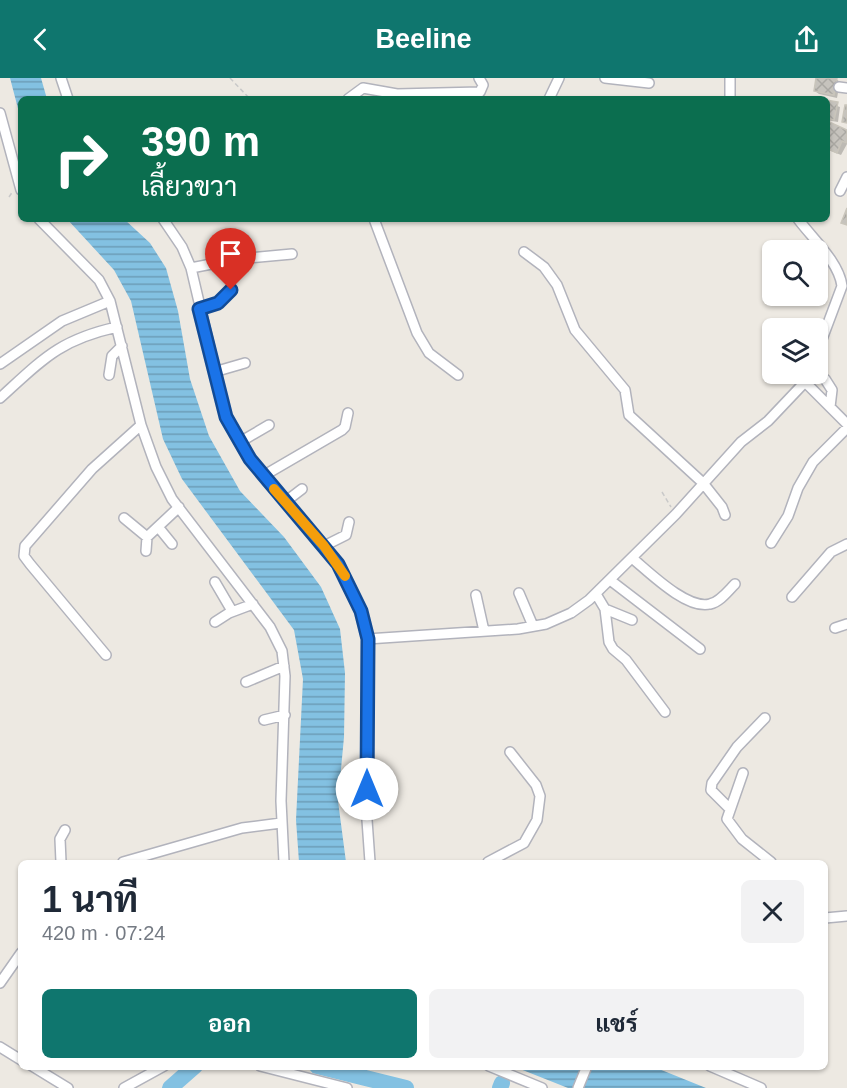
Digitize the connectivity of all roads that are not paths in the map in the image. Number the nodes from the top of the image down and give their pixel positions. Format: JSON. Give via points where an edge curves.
{"nodes":[{"id":1,"x":61,"y":78,"type":"edge"},
{"id":2,"x":479,"y":78,"type":"edge"},
{"id":3,"x":559,"y":78,"type":"edge"},
{"id":4,"x":605,"y":78,"type":"edge"},
{"id":5,"x":730,"y":78,"type":"edge"},
{"id":6,"x":649,"y":83,"type":"dead end"},
{"id":7,"x":67,"y":96,"type":"edge"},
{"id":8,"x":352,"y":96,"type":"edge"},
{"id":9,"x":550,"y":96,"type":"edge"},
{"id":10,"x":730,"y":96,"type":"edge"},
{"id":11,"x":0,"y":113,"type":"edge"},
{"id":12,"x":847,"y":177,"type":"edge"},
{"id":13,"x":18,"y":179,"type":"edge"},
{"id":14,"x":840,"y":191,"type":"dead end"},
{"id":15,"x":42,"y":222,"type":"edge"},
{"id":16,"x":168,"y":222,"type":"edge"},
{"id":17,"x":375,"y":222,"type":"edge"},
{"id":18,"x":800,"y":222,"type":"edge"},
{"id":19,"x":524,"y":252,"type":"dead end"},
{"id":20,"x":292,"y":254,"type":"dead end"},
{"id":21,"x":191,"y":268,"type":"junction"},
{"id":22,"x":231,"y":290,"type":"dead end"},
{"id":23,"x":110,"y":301,"type":"junction"},
{"id":24,"x":199,"y":309,"type":"junction"},
{"id":25,"x":828,"y":324,"type":"edge"},
{"id":26,"x":117,"y":327,"type":"junction"},
{"id":27,"x":122,"y":346,"type":"junction"},
{"id":28,"x":245,"y":363,"type":"dead end"},
{"id":29,"x":0,"y":364,"type":"edge"},
{"id":30,"x":214,"y":372,"type":"junction"},
{"id":31,"x":109,"y":375,"type":"dead end"},
{"id":32,"x":458,"y":375,"type":"dead end"},
{"id":33,"x":801,"y":384,"type":"edge"},
{"id":34,"x":811,"y":384,"type":"edge"},
{"id":35,"x":828,"y":384,"type":"edge"},
{"id":36,"x":0,"y":398,"type":"edge"},
{"id":37,"x":830,"y":408,"type":"junction"},
{"id":38,"x":348,"y":413,"type":"dead end"},
{"id":39,"x":141,"y":425,"type":"junction"},
{"id":40,"x":269,"y":425,"type":"dead end"},
{"id":41,"x":847,"y":426,"type":"edge"},
{"id":42,"x":240,"y":442,"type":"junction"},
{"id":43,"x":263,"y":476,"type":"junction"},
{"id":44,"x":703,"y":483,"type":"junction"},
{"id":45,"x":302,"y":489,"type":"dead end"},
{"id":46,"x":285,"y":502,"type":"junction"},
{"id":47,"x":179,"y":507,"type":"junction"},
{"id":48,"x":725,"y":515,"type":"dead end"},
{"id":49,"x":124,"y":518,"type":"dead end"},
{"id":50,"x":349,"y":522,"type":"dead end"},
{"id":51,"x":159,"y":528,"type":"junction"},
{"id":52,"x":147,"y":537,"type":"junction"},
{"id":53,"x":771,"y":543,"type":"dead end"},
{"id":54,"x":172,"y":544,"type":"dead end"},
{"id":55,"x":847,"y":544,"type":"edge"},
{"id":56,"x":324,"y":546,"type":"junction"},
{"id":57,"x":146,"y":551,"type":"dead end"},
{"id":58,"x":632,"y":558,"type":"junction"},
{"id":59,"x":610,"y":580,"type":"junction"},
{"id":60,"x":214,"y":582,"type":"dead end"},
{"id":61,"x":735,"y":584,"type":"dead end"},
{"id":62,"x":519,"y":593,"type":"dead end"},
{"id":63,"x":596,"y":594,"type":"junction"},
{"id":64,"x":476,"y":595,"type":"dead end"},
{"id":65,"x":792,"y":597,"type":"dead end"},
{"id":66,"x":254,"y":604,"type":"junction"},
{"id":67,"x":605,"y":609,"type":"junction"},
{"id":68,"x":232,"y":611,"type":"junction"},
{"id":69,"x":632,"y":620,"type":"dead end"},
{"id":70,"x":215,"y":622,"type":"dead end"},
{"id":71,"x":847,"y":624,"type":"edge"},
{"id":72,"x":533,"y":626,"type":"junction"},
{"id":73,"x":835,"y":628,"type":"dead end"},
{"id":74,"x":484,"y":631,"type":"junction"},
{"id":75,"x":368,"y":639,"type":"junction"},
{"id":76,"x":700,"y":649,"type":"dead end"},
{"id":77,"x":106,"y":655,"type":"dead end"},
{"id":78,"x":284,"y":666,"type":"junction"},
{"id":79,"x":246,"y":682,"type":"dead end"},
{"id":80,"x":665,"y":712,"type":"dead end"},
{"id":81,"x":285,"y":715,"type":"junction"},
{"id":82,"x":765,"y":718,"type":"dead end"},
{"id":83,"x":264,"y":720,"type":"dead end"},
{"id":84,"x":510,"y":752,"type":"dead end"},
{"id":85,"x":742,"y":773,"type":"dead end"},
{"id":86,"x":729,"y":808,"type":"junction"},
{"id":87,"x":281,"y":823,"type":"junction"},
{"id":88,"x":65,"y":830,"type":"dead end"},
{"id":89,"x":60,"y":860,"type":"edge"},
{"id":90,"x":130,"y":860,"type":"edge"},
{"id":91,"x":284,"y":860,"type":"edge"},
{"id":92,"x":370,"y":860,"type":"edge"},
{"id":93,"x":492,"y":860,"type":"edge"},
{"id":94,"x":769,"y":860,"type":"edge"},
{"id":95,"x":847,"y":916,"type":"edge"},
{"id":96,"x":828,"y":918,"type":"edge"},
{"id":97,"x":18,"y":957,"type":"edge"},
{"id":98,"x":0,"y":983,"type":"edge"},
{"id":99,"x":0,"y":1047,"type":"edge"},
{"id":100,"x":18,"y":1058,"type":"edge"},
{"id":101,"x":39,"y":1070,"type":"edge"},
{"id":102,"x":157,"y":1070,"type":"edge"},
{"id":103,"x":277,"y":1070,"type":"edge"},
{"id":104,"x":496,"y":1070,"type":"edge"},
{"id":105,"x":585,"y":1070,"type":"edge"},
{"id":106,"x":730,"y":1070,"type":"edge"},
{"id":107,"x":524,"y":1085,"type":"edge"},
{"id":108,"x":68,"y":1088,"type":"edge"},
{"id":109,"x":124,"y":1088,"type":"edge"},
{"id":110,"x":347,"y":1088,"type":"edge"},
{"id":111,"x":542,"y":1088,"type":"edge"},
{"id":112,"x":578,"y":1088,"type":"edge"},
{"id":113,"x":761,"y":1088,"type":"edge"}],
"edges":[{"from":1,"to":7,"type":"street"},
{"from":2,"to":8,"type":"street","via":[[483,85],[480,92],[397,94],[363,88]]},
{"from":3,"to":9,"type":"street"},
{"from":4,"to":6,"type":"street"},
{"from":5,"to":10,"type":"street"},
{"from":11,"to":13,"type":"street"},
{"from":12,"to":14,"type":"street"},
{"from":15,"to":23,"type":"street","via":[[99,280]]},
{"from":16,"to":21,"type":"street"},
{"from":17,"to":32,"type":"street","via":[[417,333],[429,352]]},
{"from":18,"to":25,"type":"street","via":[[841,280]]},
{"from":19,"to":44,"type":"street","via":[[544,267],[557,285],[575,330],[625,390],[628,415]]},
{"from":20,"to":21,"type":"street"},
{"from":21,"to":24,"type":"street"},
{"from":22,"to":24,"type":"street","via":[[218,303]]},
{"from":23,"to":26,"type":"street"},
{"from":23,"to":29,"type":"street","via":[[62,321]]},
{"from":24,"to":30,"type":"street"},
{"from":26,"to":27,"type":"street"},
{"from":26,"to":36,"type":"street","via":[[66,342]]},
{"from":27,"to":31,"type":"street","via":[[112,356]]},
{"from":27,"to":39,"type":"street"},
{"from":28,"to":30,"type":"street"},
{"from":30,"to":42,"type":"street","via":[[226,417]]},
{"from":33,"to":44,"type":"street"},
{"from":34,"to":37,"type":"street"},
{"from":35,"to":37,"type":"street","via":[[832,390]]},
{"from":37,"to":41,"type":"street"},
{"from":38,"to":43,"type":"street","via":[[342,430]]},
{"from":39,"to":47,"type":"street","via":[[156,467]]},
{"from":39,"to":77,"type":"street","via":[[92,469],[25,546],[24,556]]},
{"from":40,"to":42,"type":"street"},
{"from":41,"to":53,"type":"street","via":[[813,462]]},
{"from":42,"to":43,"type":"street"},
{"from":43,"to":46,"type":"street"},
{"from":44,"to":48,"type":"street"},
{"from":44,"to":58,"type":"street"},
{"from":45,"to":46,"type":"street"},
{"from":46,"to":56,"type":"street"},
{"from":47,"to":51,"type":"street"},
{"from":47,"to":66,"type":"street"},
{"from":49,"to":52,"type":"street"},
{"from":50,"to":56,"type":"street","via":[[346,535]]},
{"from":51,"to":52,"type":"street"},
{"from":51,"to":54,"type":"street"},
{"from":52,"to":57,"type":"street"},
{"from":55,"to":65,"type":"street","via":[[831,552]]},
{"from":56,"to":75,"type":"street","via":[[346,577]]},
{"from":58,"to":59,"type":"street"},
{"from":58,"to":61,"type":"street","via":[[665,586],[701,605],[712,604]]},
{"from":59,"to":63,"type":"street"},
{"from":59,"to":76,"type":"street"},
{"from":60,"to":68,"type":"street"},
{"from":62,"to":72,"type":"street"},
{"from":63,"to":67,"type":"street"},
{"from":63,"to":72,"type":"street","via":[[564,616]]},
{"from":64,"to":74,"type":"street"},
{"from":66,"to":68,"type":"street"},
{"from":66,"to":78,"type":"street","via":[[282,651]]},
{"from":67,"to":69,"type":"street"},
{"from":67,"to":80,"type":"street","via":[[613,650],[626,660]]},
{"from":68,"to":70,"type":"street"},
{"from":71,"to":73,"type":"street"},
{"from":72,"to":74,"type":"street"},
{"from":74,"to":75,"type":"street"},
{"from":75,"to":92,"type":"street","via":[[366,806]]},
{"from":78,"to":79,"type":"street"},
{"from":78,"to":81,"type":"street"},
{"from":81,"to":83,"type":"street"},
{"from":81,"to":87,"type":"street"},
{"from":82,"to":86,"type":"street","via":[[737,747],[712,783],[711,790]]},
{"from":84,"to":93,"type":"street","via":[[536,785],[540,796],[537,820],[524,843]]},
{"from":85,"to":86,"type":"street"},
{"from":86,"to":94,"type":"street","via":[[730,825]]},
{"from":87,"to":90,"type":"street","via":[[243,828]]},
{"from":87,"to":91,"type":"street"},
{"from":88,"to":89,"type":"street","via":[[60,839]]},
{"from":95,"to":96,"type":"street"},
{"from":97,"to":98,"type":"street"},
{"from":99,"to":100,"type":"street"},
{"from":101,"to":108,"type":"street"},
{"from":102,"to":109,"type":"street"},
{"from":103,"to":110,"type":"street"},
{"from":104,"to":107,"type":"street"},
{"from":105,"to":112,"type":"street"},
{"from":106,"to":113,"type":"street"},
{"from":107,"to":111,"type":"street"}]}
